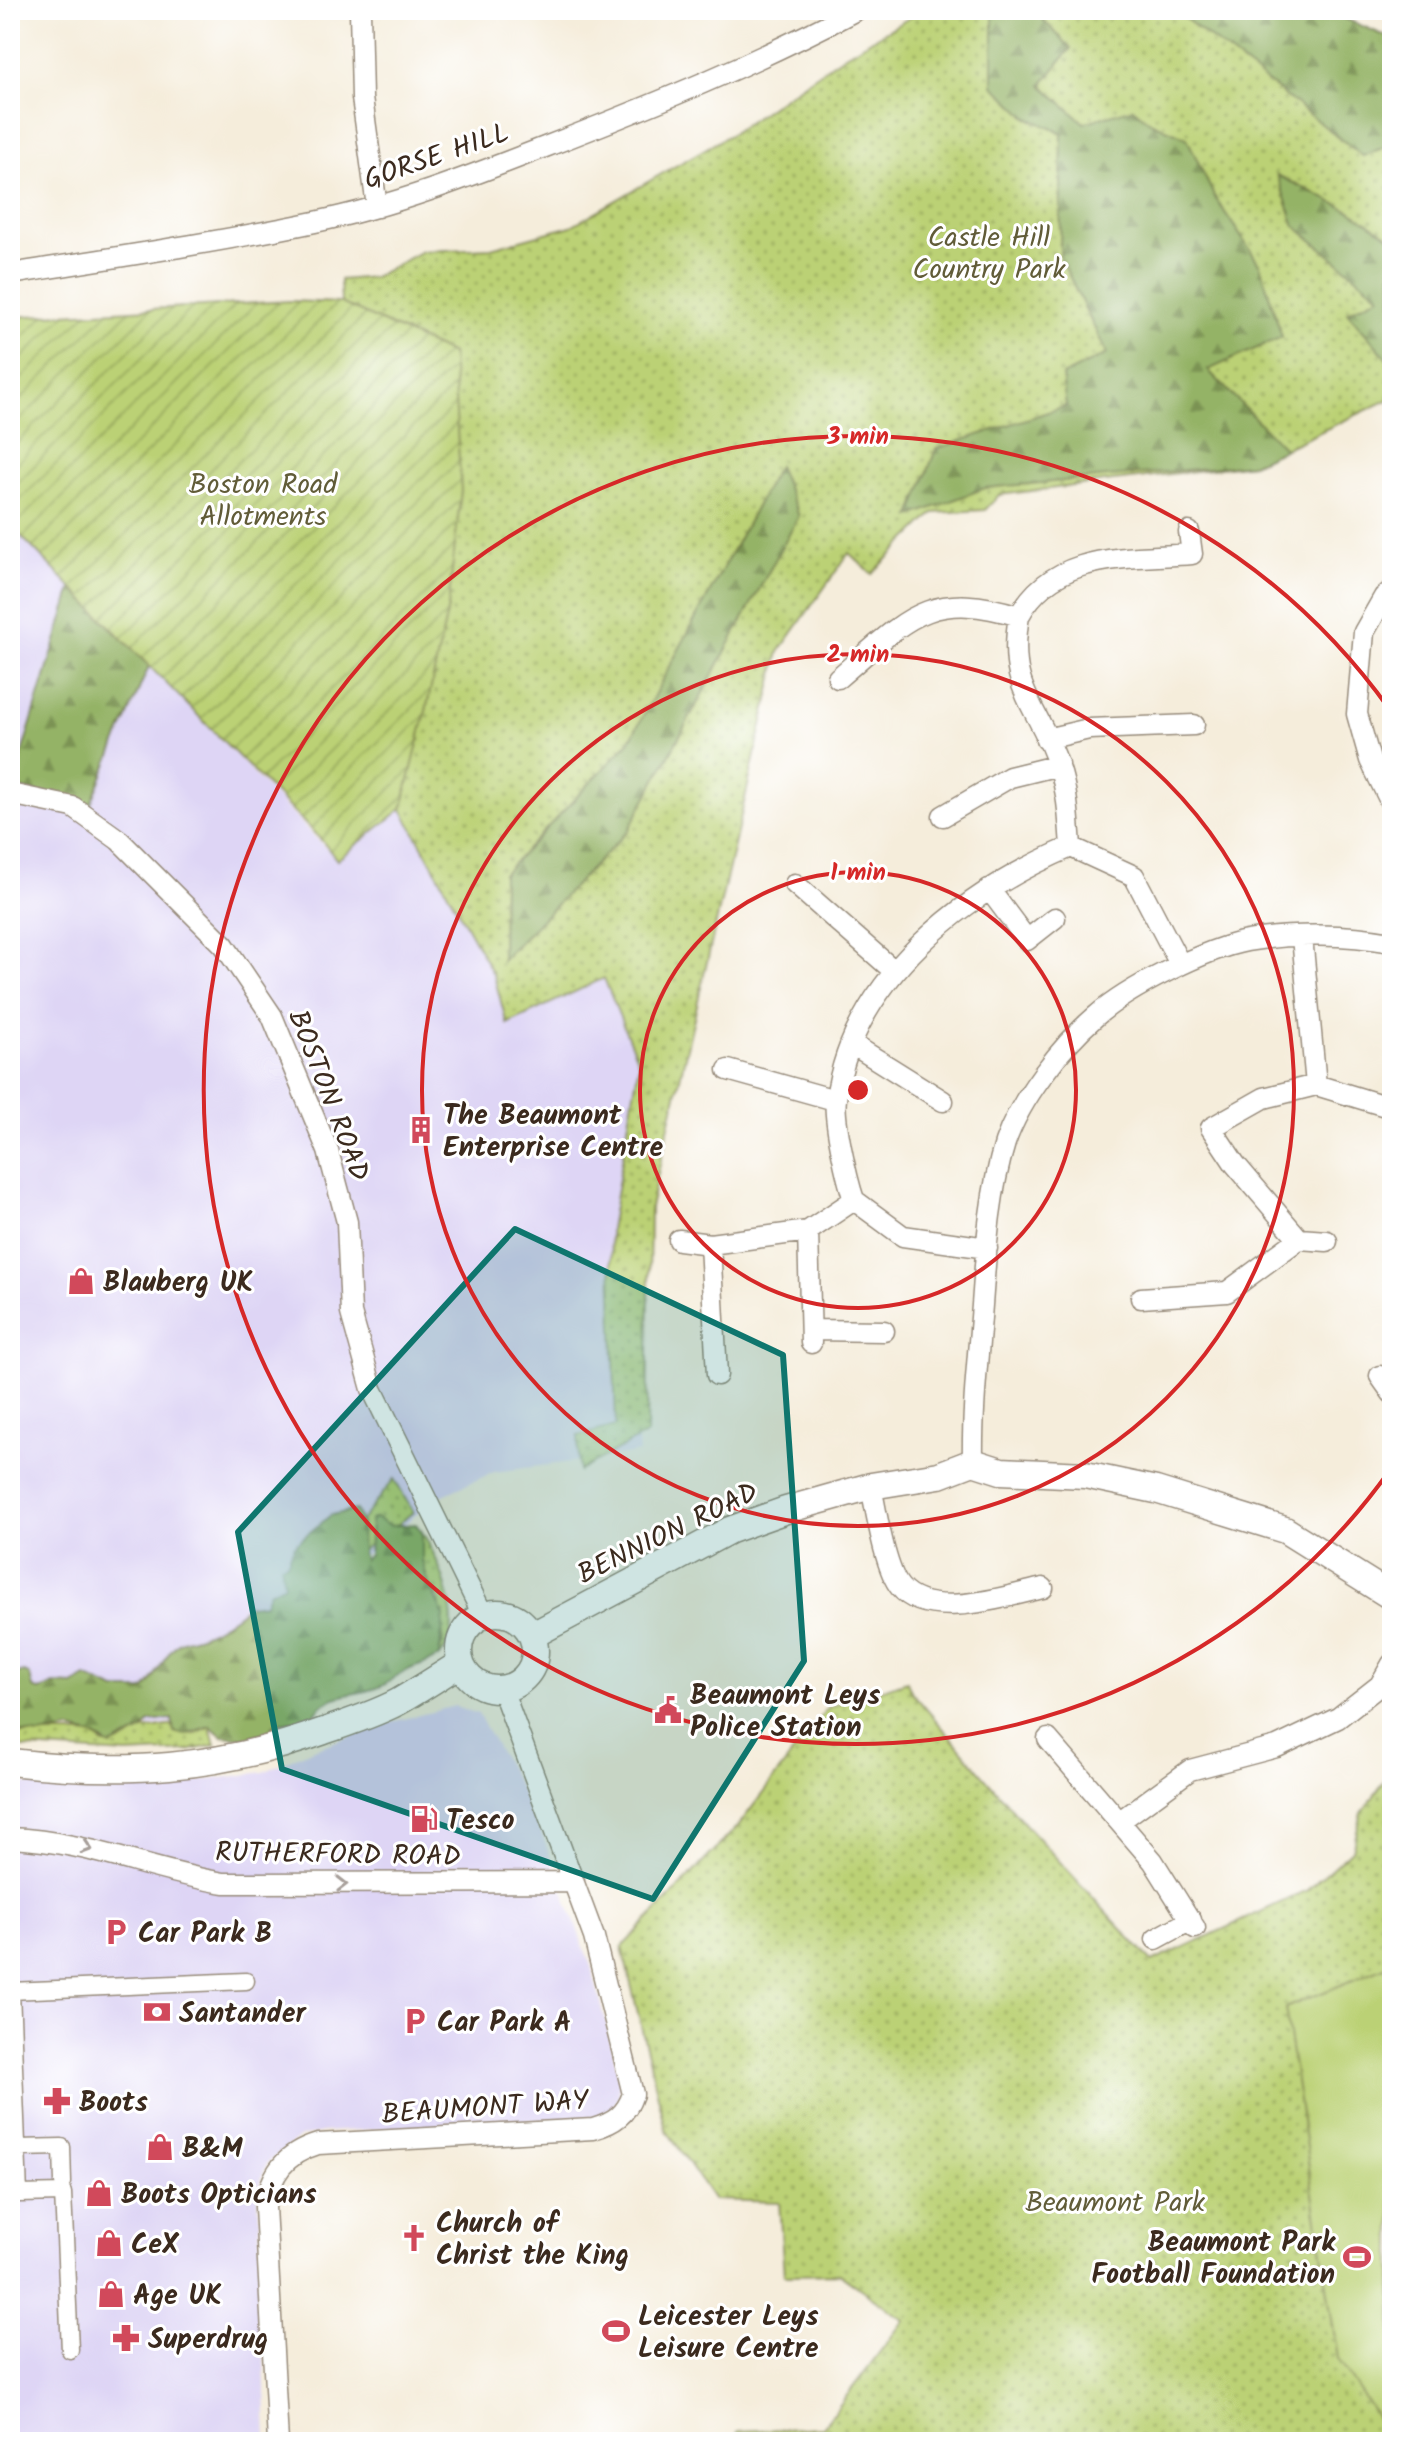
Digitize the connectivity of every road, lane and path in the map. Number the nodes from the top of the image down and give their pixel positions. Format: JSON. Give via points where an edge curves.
{"nodes":[{"id":1,"x":360,"y":10,"type":"edge"},
{"id":2,"x":856,"y":10,"type":"edge"},
{"id":3,"x":377,"y":207,"type":"junction"},
{"id":4,"x":10,"y":274,"type":"edge"},
{"id":5,"x":1189,"y":532,"type":"dead end"},
{"id":6,"x":1392,"y":590,"type":"edge"},
{"id":7,"x":1019,"y":616,"type":"junction"},
{"id":8,"x":838,"y":678,"type":"dead end"},
{"id":9,"x":1194,"y":725,"type":"dead end"},
{"id":10,"x":1046,"y":739,"type":"junction"},
{"id":11,"x":1059,"y":765,"type":"junction"},
{"id":12,"x":10,"y":794,"type":"edge"},
{"id":13,"x":1392,"y":805,"type":"edge"},
{"id":14,"x":943,"y":816,"type":"dead end"},
{"id":15,"x":1071,"y":847,"type":"junction"},
{"id":16,"x":795,"y":884,"type":"dead end"},
{"id":17,"x":989,"y":889,"type":"junction"},
{"id":18,"x":1055,"y":918,"type":"dead end"},
{"id":19,"x":1302,"y":937,"type":"junction"},
{"id":20,"x":1392,"y":942,"type":"edge"},
{"id":21,"x":1180,"y":964,"type":"junction"},
{"id":22,"x":893,"y":970,"type":"junction"},
{"id":23,"x":852,"y":1044,"type":"junction"},
{"id":24,"x":728,"y":1070,"type":"dead end"},
{"id":25,"x":1316,"y":1085,"type":"junction"},
{"id":26,"x":835,"y":1100,"type":"junction"},
{"id":27,"x":943,"y":1101,"type":"dead end"},
{"id":28,"x":1392,"y":1108,"type":"edge"},
{"id":29,"x":854,"y":1200,"type":"junction"},
{"id":30,"x":808,"y":1231,"type":"junction"},
{"id":31,"x":1299,"y":1239,"type":"junction"},
{"id":32,"x":679,"y":1240,"type":"dead end"},
{"id":33,"x":1327,"y":1241,"type":"dead end"},
{"id":34,"x":710,"y":1244,"type":"junction"},
{"id":35,"x":987,"y":1248,"type":"junction"},
{"id":36,"x":1141,"y":1298,"type":"dead end"},
{"id":37,"x":884,"y":1331,"type":"dead end"},
{"id":38,"x":717,"y":1375,"type":"dead end"},
{"id":39,"x":1380,"y":1376,"type":"dead end"},
{"id":40,"x":1392,"y":1393,"type":"edge"},
{"id":41,"x":973,"y":1462,"type":"junction"},
{"id":42,"x":871,"y":1486,"type":"junction"},
{"id":43,"x":1043,"y":1588,"type":"dead end"},
{"id":44,"x":1392,"y":1597,"type":"edge"},
{"id":45,"x":483,"y":1615,"type":"junction"},
{"id":46,"x":533,"y":1635,"type":"junction"},
{"id":47,"x":461,"y":1663,"type":"junction"},
{"id":48,"x":1392,"y":1664,"type":"edge"},
{"id":49,"x":502,"y":1689,"type":"junction"},
{"id":50,"x":1048,"y":1739,"type":"dead end"},
{"id":51,"x":10,"y":1762,"type":"edge"},
{"id":52,"x":1120,"y":1821,"type":"junction"},
{"id":53,"x":10,"y":1838,"type":"edge"},
{"id":54,"x":574,"y":1882,"type":"junction"},
{"id":55,"x":1156,"y":1939,"type":"dead end"},
{"id":56,"x":246,"y":1981,"type":"dead end"},
{"id":57,"x":10,"y":1991,"type":"edge"},
{"id":58,"x":18,"y":2148,"type":"junction"},
{"id":59,"x":63,"y":2183,"type":"dead end"},
{"id":60,"x":70,"y":2350,"type":"dead end"},
{"id":61,"x":278,"y":2442,"type":"edge"}],
"edges":[{"from":1,"to":3,"type":"street","via":[[362,98]]},
{"from":2,"to":3,"type":"street","name":"GORSE HILL","via":[[604,124]]},
{"from":3,"to":4,"type":"street","name":"GORSE HILL"},
{"from":5,"to":7,"type":"street","via":[[1192,554],[1085,562],[1047,582]]},
{"from":6,"to":13,"type":"street","via":[[1364,632],[1357,714],[1370,760]]},
{"from":7,"to":8,"type":"street","via":[[958,603],[924,611]]},
{"from":7,"to":10,"type":"street","via":[[1014,644],[1017,676]]},
{"from":9,"to":10,"type":"street","via":[[1089,729]]},
{"from":10,"to":11,"type":"street"},
{"from":11,"to":14,"type":"street","via":[[1010,777]]},
{"from":11,"to":15,"type":"street"},
{"from":12,"to":45,"type":"street","name":"BOSTON ROAD","via":[[73,807],[119,840],[224,945],[272,1016],[328,1151],[347,1222],[351,1313],[372,1389]]},
{"from":15,"to":17,"type":"street","via":[[1019,869]]},
{"from":15,"to":21,"type":"street","via":[[1134,876]]},
{"from":16,"to":22,"type":"street"},
{"from":17,"to":18,"type":"street","via":[[1027,940]]},
{"from":17,"to":22,"type":"street","via":[[965,904]]},
{"from":19,"to":20,"type":"street"},
{"from":19,"to":21,"type":"street","via":[[1246,941]]},
{"from":19,"to":25,"type":"street"},
{"from":21,"to":35,"type":"street","via":[[1097,1014],[1044,1072],[1006,1141]]},
{"from":22,"to":23,"type":"street"},
{"from":23,"to":26,"type":"street"},
{"from":23,"to":27,"type":"street"},
{"from":24,"to":26,"type":"street"},
{"from":25,"to":28,"type":"street"},
{"from":25,"to":31,"type":"street","via":[[1264,1098],[1211,1128]]},
{"from":26,"to":29,"type":"street"},
{"from":29,"to":30,"type":"street"},
{"from":29,"to":35,"type":"street","via":[[903,1236]]},
{"from":30,"to":34,"type":"street"},
{"from":30,"to":37,"type":"street","via":[[811,1336]]},
{"from":31,"to":33,"type":"street"},
{"from":31,"to":36,"type":"street","via":[[1227,1292]]},
{"from":32,"to":34,"type":"street"},
{"from":34,"to":38,"type":"street"},
{"from":35,"to":41,"type":"street"},
{"from":39,"to":40,"type":"street"},
{"from":41,"to":42,"type":"street","name":"BENNION ROAD","via":[[939,1475]]},
{"from":41,"to":44,"type":"street","via":[[1001,1471],[1085,1475],[1156,1490],[1285,1530]]},
{"from":42,"to":43,"type":"street","via":[[896,1578],[912,1597],[950,1605]]},
{"from":42,"to":46,"type":"street","name":"BENNION ROAD","via":[[730,1530]]},
{"from":45,"to":46,"type":"street","via":[[501,1612],[517,1617]]},
{"from":45,"to":47,"type":"street","via":[[460,1640]]},
{"from":46,"to":49,"type":"street","via":[[531,1670]]},
{"from":47,"to":49,"type":"street","via":[[477,1684]]},
{"from":47,"to":51,"type":"street","via":[[396,1703],[237,1758],[124,1770]]},
{"from":48,"to":52,"type":"street","via":[[1380,1685],[1338,1718],[1277,1747],[1190,1770]]},
{"from":49,"to":54,"type":"street","name":"BEAUMONT WAY"},
{"from":50,"to":52,"type":"street"},
{"from":52,"to":55,"type":"street","via":[[1193,1924]]},
{"from":53,"to":54,"type":"street","name":"RUTHERFORD ROAD","one_way":true,"via":[[74,1843],[224,1883]]},
{"from":54,"to":61,"type":"street","name":"BEAUMONT WAY","via":[[612,2000],[633,2094],[628,2108],[593,2129],[318,2144],[288,2157],[275,2172],[265,2207]]},
{"from":56,"to":57,"type":"street"},
{"from":57,"to":58,"type":"street"},
{"from":58,"to":59,"type":"street","via":[[62,2147]]},
{"from":58,"to":60,"type":"street","via":[[19,2194],[63,2193]]}]}
